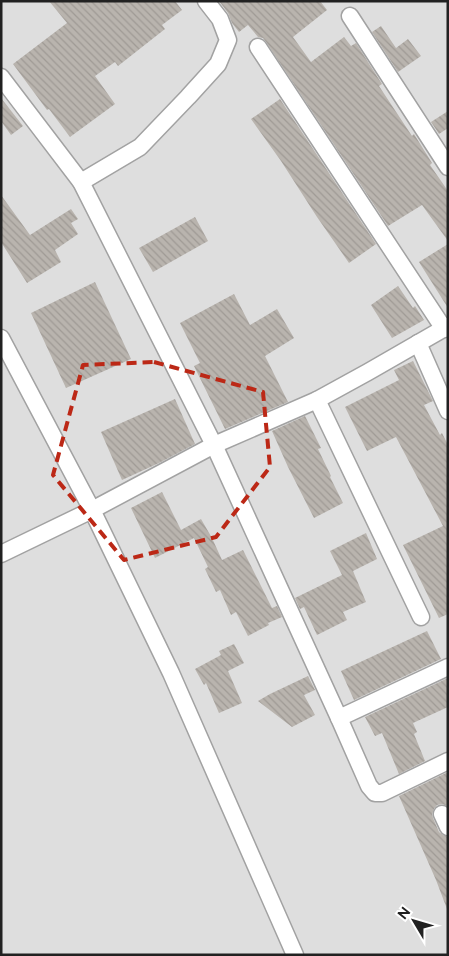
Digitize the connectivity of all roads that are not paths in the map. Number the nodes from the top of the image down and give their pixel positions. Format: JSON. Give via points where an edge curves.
{"nodes":[{"id":1,"x":206,"y":1,"type":"edge"},
{"id":2,"x":350,"y":16,"type":"dead end"},
{"id":3,"x":258,"y":47,"type":"dead end"},
{"id":4,"x":1,"y":77,"type":"edge"},
{"id":5,"x":448,"y":167,"type":"edge"},
{"id":6,"x":81,"y":182,"type":"junction"},
{"id":7,"x":446,"y":327,"type":"edge"},
{"id":8,"x":1,"y":338,"type":"edge"},
{"id":9,"x":418,"y":343,"type":"junction"},
{"id":10,"x":317,"y":400,"type":"junction"},
{"id":11,"x":448,"y":411,"type":"edge"},
{"id":12,"x":214,"y":444,"type":"junction"},
{"id":13,"x":92,"y":510,"type":"junction"},
{"id":14,"x":1,"y":554,"type":"edge"},
{"id":15,"x":421,"y":617,"type":"dead end"},
{"id":16,"x":448,"y":667,"type":"edge"},
{"id":17,"x":339,"y":718,"type":"junction"},
{"id":18,"x":448,"y":761,"type":"edge"},
{"id":19,"x":294,"y":955,"type":"edge"}],
"edges":[{"from":1,"to":6,"type":"street","via":[[220,19],[228,40],[218,64],[140,147]]},
{"from":2,"to":5,"type":"street"},
{"from":3,"to":7,"type":"street"},
{"from":4,"to":6,"type":"street"},
{"from":6,"to":12,"type":"street"},
{"from":7,"to":9,"type":"street"},
{"from":8,"to":13,"type":"street"},
{"from":9,"to":10,"type":"street"},
{"from":9,"to":11,"type":"street"},
{"from":10,"to":12,"type":"street"},
{"from":10,"to":15,"type":"street"},
{"from":12,"to":13,"type":"street"},
{"from":12,"to":17,"type":"street"},
{"from":13,"to":14,"type":"street"},
{"from":13,"to":19,"type":"street","via":[[171,673]]},
{"from":16,"to":17,"type":"street"},
{"from":17,"to":18,"type":"street","via":[[374,793]]}]}
